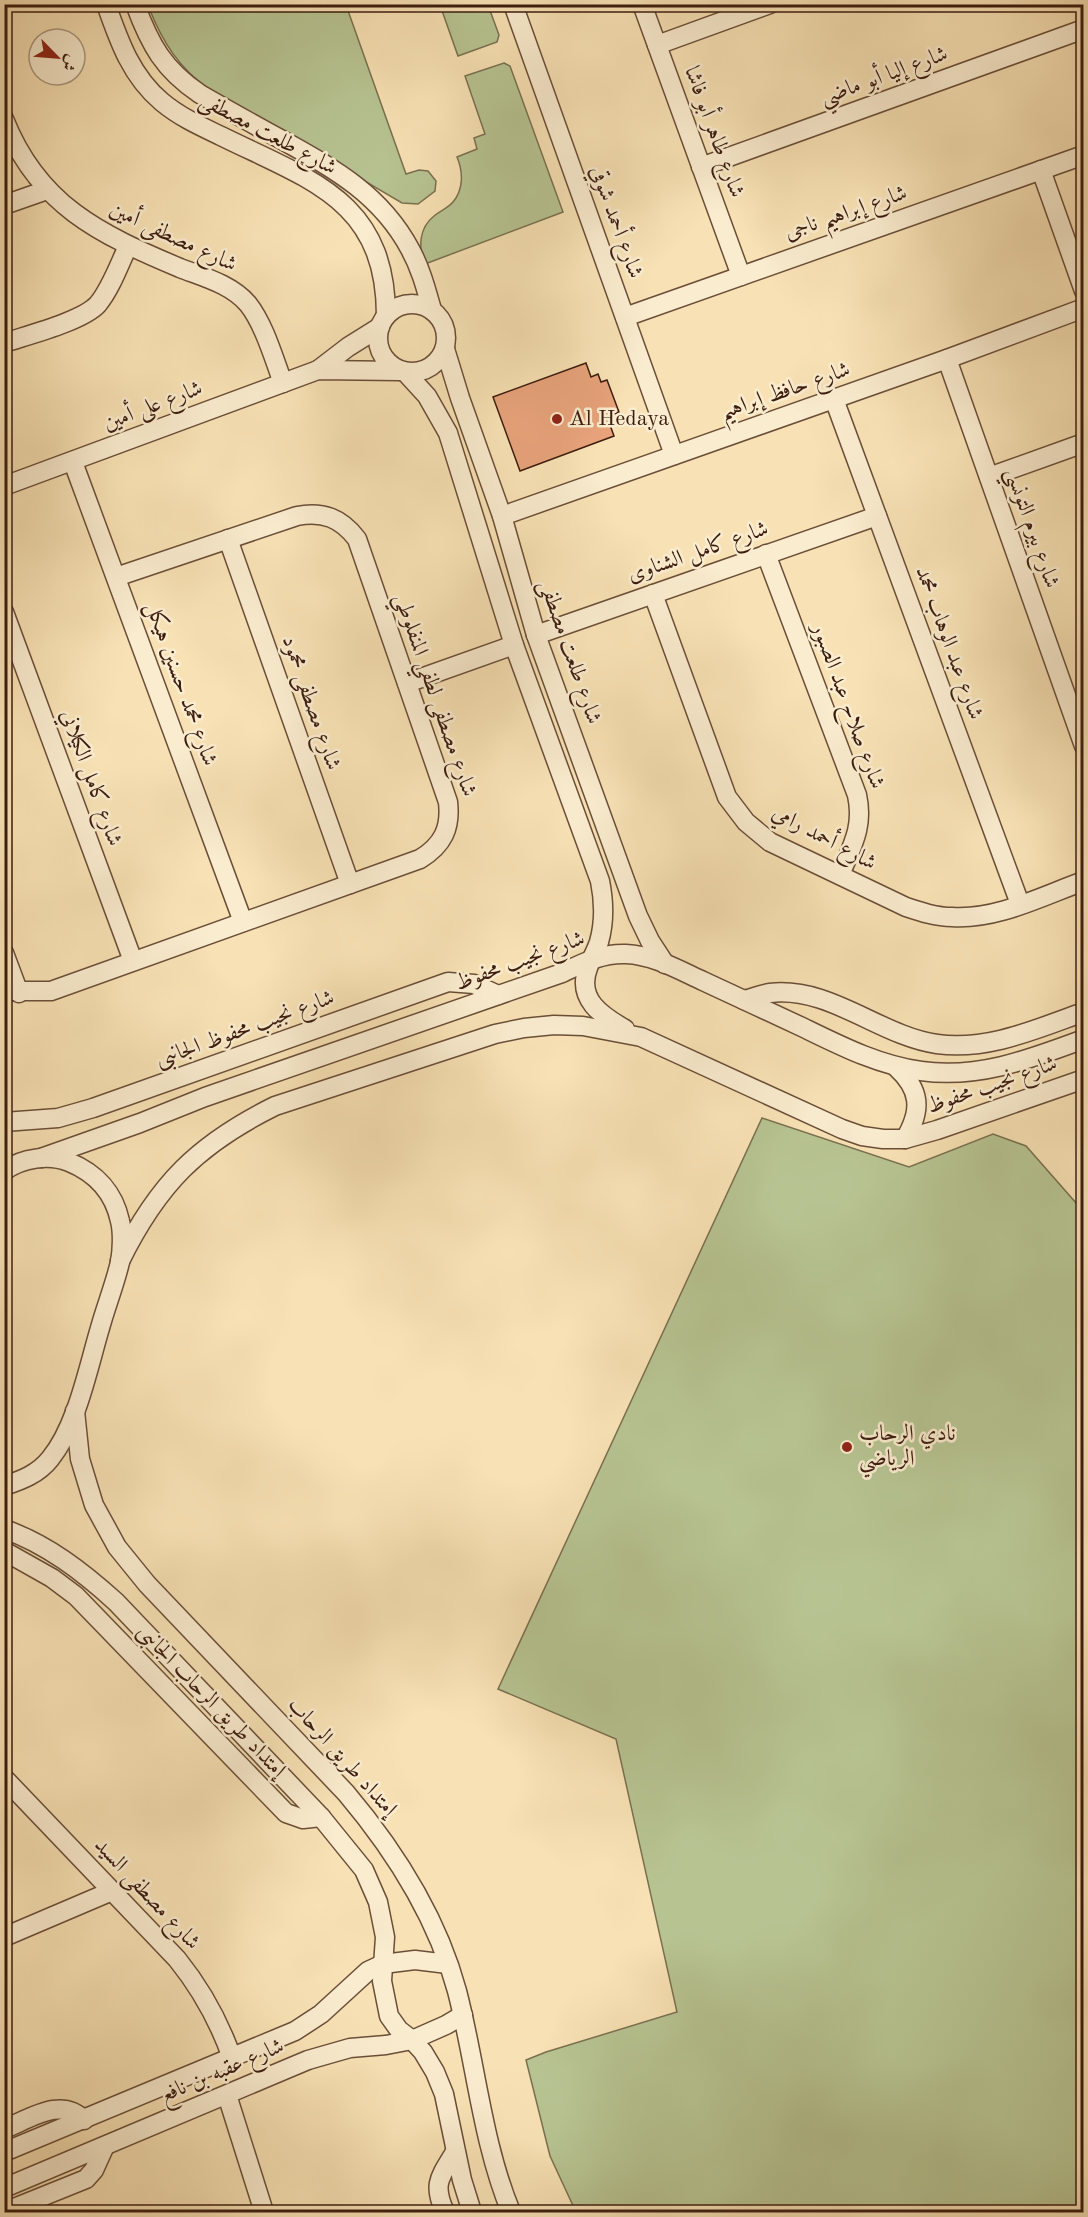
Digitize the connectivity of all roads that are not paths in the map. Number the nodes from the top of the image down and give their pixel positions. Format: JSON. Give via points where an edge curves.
{"nodes":[{"id":1,"x":106,"y":4,"type":"edge"},
{"id":2,"x":135,"y":4,"type":"edge"},
{"id":3,"x":513,"y":4,"type":"edge"},
{"id":4,"x":642,"y":4,"type":"edge"},
{"id":5,"x":770,"y":4,"type":"edge"},
{"id":6,"x":1083,"y":29,"type":"edge"},
{"id":7,"x":657,"y":45,"type":"junction"},
{"id":8,"x":4,"y":119,"type":"edge"},
{"id":9,"x":1083,"y":155,"type":"edge"},
{"id":10,"x":701,"y":168,"type":"junction"},
{"id":11,"x":1041,"y":170,"type":"junction"},
{"id":12,"x":47,"y":190,"type":"junction"},
{"id":13,"x":4,"y":205,"type":"edge"},
{"id":14,"x":128,"y":246,"type":"junction"},
{"id":15,"x":741,"y":276,"type":"junction"},
{"id":16,"x":1083,"y":291,"type":"edge"},
{"id":17,"x":1083,"y":308,"type":"edge"},
{"id":18,"x":432,"y":310,"type":"junction"},
{"id":19,"x":625,"y":317,"type":"junction"},
{"id":20,"x":383,"y":321,"type":"junction"},
{"id":21,"x":4,"y":343,"type":"edge"},
{"id":22,"x":445,"y":349,"type":"junction"},
{"id":23,"x":947,"y":360,"type":"junction"},
{"id":24,"x":318,"y":370,"type":"junction"},
{"id":25,"x":403,"y":372,"type":"junction"},
{"id":26,"x":283,"y":383,"type":"junction"},
{"id":27,"x":834,"y":399,"type":"junction"},
{"id":28,"x":1083,"y":443,"type":"edge"},
{"id":29,"x":674,"y":455,"type":"junction"},
{"id":30,"x":73,"y":462,"type":"junction"},
{"id":31,"x":989,"y":477,"type":"junction"},
{"id":32,"x":4,"y":486,"type":"edge"},
{"id":33,"x":502,"y":516,"type":"junction"},
{"id":34,"x":877,"y":516,"type":"junction"},
{"id":35,"x":228,"y":539,"type":"junction"},
{"id":36,"x":766,"y":554,"type":"junction"},
{"id":37,"x":116,"y":577,"type":"junction"},
{"id":38,"x":653,"y":594,"type":"junction"},
{"id":39,"x":5,"y":617,"type":"edge"},
{"id":40,"x":536,"y":634,"type":"junction"},
{"id":41,"x":514,"y":645,"type":"junction"},
{"id":42,"x":407,"y":683,"type":"junction"},
{"id":43,"x":1083,"y":746,"type":"edge"},
{"id":44,"x":840,"y":875,"type":"junction"},
{"id":45,"x":1083,"y":881,"type":"edge"},
{"id":46,"x":350,"y":884,"type":"junction"},
{"id":47,"x":1020,"y":904,"type":"junction"},
{"id":48,"x":243,"y":922,"type":"junction"},
{"id":49,"x":4,"y":952,"type":"edge"},
{"id":50,"x":592,"y":958,"type":"junction"},
{"id":51,"x":133,"y":962,"type":"junction"},
{"id":52,"x":665,"y":964,"type":"junction"},
{"id":53,"x":12,"y":992,"type":"edge"},
{"id":54,"x":498,"y":995,"type":"junction"},
{"id":55,"x":744,"y":1000,"type":"junction"},
{"id":56,"x":1083,"y":1012,"type":"edge"},
{"id":57,"x":641,"y":1037,"type":"junction"},
{"id":58,"x":1083,"y":1039,"type":"edge"},
{"id":59,"x":896,"y":1067,"type":"junction"},
{"id":60,"x":1083,"y":1079,"type":"edge"},
{"id":61,"x":4,"y":1122,"type":"edge"},
{"id":62,"x":904,"y":1139,"type":"junction"},
{"id":63,"x":41,"y":1158,"type":"junction"},
{"id":64,"x":6,"y":1168,"type":"edge"},
{"id":65,"x":120,"y":1261,"type":"junction"},
{"id":66,"x":75,"y":1411,"type":"junction"},
{"id":67,"x":4,"y":1486,"type":"edge"},
{"id":68,"x":4,"y":1528,"type":"edge"},
{"id":69,"x":4,"y":1551,"type":"edge"},
{"id":70,"x":91,"y":1579,"type":"junction"},
{"id":71,"x":76,"y":1596,"type":"junction"},
{"id":72,"x":4,"y":1778,"type":"edge"},
{"id":73,"x":321,"y":1817,"type":"junction"},
{"id":74,"x":112,"y":1891,"type":"junction"},
{"id":75,"x":4,"y":1937,"type":"edge"},
{"id":76,"x":383,"y":1964,"type":"junction"},
{"id":77,"x":448,"y":1964,"type":"junction"},
{"id":78,"x":463,"y":2015,"type":"junction"},
{"id":79,"x":295,"y":2031,"type":"junction"},
{"id":80,"x":412,"y":2040,"type":"junction"},
{"id":81,"x":232,"y":2058,"type":"junction"},
{"id":82,"x":308,"y":2060,"type":"junction"},
{"id":83,"x":227,"y":2095,"type":"junction"},
{"id":84,"x":84,"y":2120,"type":"junction"},
{"id":85,"x":4,"y":2129,"type":"edge"},
{"id":86,"x":104,"y":2148,"type":"junction"},
{"id":87,"x":4,"y":2152,"type":"edge"},
{"id":88,"x":455,"y":2152,"type":"junction"},
{"id":89,"x":4,"y":2188,"type":"edge"},
{"id":90,"x":4,"y":2212,"type":"edge"},
{"id":91,"x":264,"y":2212,"type":"edge"},
{"id":92,"x":445,"y":2212,"type":"edge"},
{"id":93,"x":472,"y":2212,"type":"edge"},
{"id":94,"x":511,"y":2212,"type":"edge"}],
"edges":[{"from":1,"to":20,"type":"street","name":"شارع طلعت مصطفى","via":[[122,50],[139,78],[161,101],[188,120],[309,179],[348,208],[363,225],[382,267],[386,290]]},
{"from":2,"to":18,"type":"street","name":"شارع طلعت مصطفى","via":[[152,45],[185,84],[334,169],[381,208],[410,249]]},
{"from":3,"to":19,"type":"street","name":"شارع أحمد شوقي"},
{"from":4,"to":7,"type":"street","name":"شارع طاهر أبو فاشا"},
{"from":5,"to":7,"type":"street"},
{"from":6,"to":10,"type":"street","name":"شارع إليا أبو ماضي"},
{"from":7,"to":10,"type":"street","name":"شارع طاهر أبو فاشا"},
{"from":8,"to":12,"type":"street","name":"شارع مصطفى أمين","via":[[20,153]]},
{"from":9,"to":11,"type":"street","name":"شارع إبراهيم ناجى"},
{"from":10,"to":15,"type":"street","name":"شارع طاهر أبو فاشا"},
{"from":11,"to":15,"type":"street","name":"شارع إبراهيم ناجى"},
{"from":11,"to":16,"type":"street"},
{"from":12,"to":13,"type":"street"},
{"from":12,"to":14,"type":"street","name":"شارع مصطفى أمين","via":[[81,219]]},
{"from":14,"to":21,"type":"street","via":[[105,294],[93,309]]},
{"from":14,"to":26,"type":"street","name":"شارع مصطفى أمين","via":[[237,294],[255,315]]},
{"from":15,"to":19,"type":"street","name":"شارع إبراهيم ناجى"},
{"from":17,"to":23,"type":"street","name":"شارع حافظ إبراهيم"},
{"from":18,"to":20,"type":"street","via":[[408,304],[396,308]]},
{"from":18,"to":22,"type":"street","via":[[445,327]]},
{"from":19,"to":29,"type":"street","name":"شارع أحمد شوقي"},
{"from":20,"to":24,"type":"street","name":"شارع على أمين"},
{"from":20,"to":25,"type":"street","via":[[378,337],[383,358]]},
{"from":22,"to":25,"type":"street","via":[[425,371]]},
{"from":22,"to":33,"type":"street","name":"شارع طلعت مصطفى"},
{"from":23,"to":27,"type":"street","name":"شارع حافظ إبراهيم"},
{"from":23,"to":31,"type":"street","name":"شارع بيرم التونسي"},
{"from":24,"to":25,"type":"street","name":"شارع على أمين"},
{"from":24,"to":26,"type":"street","name":"شارع على أمين"},
{"from":25,"to":41,"type":"street","via":[[427,396],[448,433]]},
{"from":26,"to":30,"type":"street","name":"شارع على أمين"},
{"from":27,"to":29,"type":"street","name":"شارع حافظ إبراهيم"},
{"from":27,"to":34,"type":"street","name":"شارع عبد الوهاب محمد"},
{"from":28,"to":31,"type":"street"},
{"from":29,"to":33,"type":"street","name":"شارع حافظ إبراهيم"},
{"from":30,"to":32,"type":"street","name":"شارع على أمين"},
{"from":30,"to":37,"type":"street","name":"شارع محمد حسنين هيكل"},
{"from":31,"to":43,"type":"street","name":"شارع بيرم التونسي"},
{"from":33,"to":40,"type":"street","name":"شارع طلعت مصطفى"},
{"from":34,"to":36,"type":"street","name":"شارع كامل الشناوى"},
{"from":34,"to":47,"type":"street","name":"شارع عبد الوهاب محمد"},
{"from":35,"to":37,"type":"street","name":"شارع مصطفى لطفي المنفلوطي"},
{"from":35,"to":42,"type":"street","name":"شارع مصطفى لطفي المنفلوطي","via":[[310,513],[337,519],[357,539]]},
{"from":35,"to":46,"type":"street","name":"شارع مصطفى محمود"},
{"from":36,"to":38,"type":"street","name":"شارع كامل الشناوى"},
{"from":36,"to":44,"type":"street","name":"شارع صلاح عبد الصبور","via":[[857,795],[857,835]]},
{"from":37,"to":48,"type":"street","name":"شارع محمد حسنين هيكل"},
{"from":38,"to":40,"type":"street","name":"شارع كامل الشناوى"},
{"from":38,"to":44,"type":"street","name":"شارع أحمد رامي","via":[[727,797],[746,822],[770,842]]},
{"from":39,"to":51,"type":"street","name":"شارع كامل الكيلاني"},
{"from":40,"to":52,"type":"street","name":"شارع طلعت مصطفى","via":[[638,916]]},
{"from":41,"to":42,"type":"street"},
{"from":41,"to":50,"type":"street","via":[[600,881],[604,912]]},
{"from":42,"to":46,"type":"street","name":"شارع مصطفى لطفي المنفلوطي","via":[[448,802],[448,829],[432,852],[420,859]]},
{"from":44,"to":47,"type":"street","name":"شارع أحمد رامي","via":[[928,914],[975,917]]},
{"from":45,"to":47,"type":"street","name":"شارع أحمد رامي"},
{"from":46,"to":48,"type":"street","name":"شارع مصطفى لطفي المنفلوطي"},
{"from":48,"to":51,"type":"street","name":"شارع مصطفى لطفي المنفلوطي"},
{"from":49,"to":53,"type":"street"},
{"from":50,"to":52,"type":"street","name":"شارع نجيب محفوظ","via":[[628,954]]},
{"from":50,"to":54,"type":"street","name":"شارع نجيب محفوظ","via":[[562,974]]},
{"from":50,"to":57,"type":"street","via":[[585,980],[590,1002],[607,1018]]},
{"from":51,"to":53,"type":"street","name":"شارع مصطفى لطفي المنفلوطي","via":[[51,991]]},
{"from":52,"to":55,"type":"street","name":"شارع نجيب محفوظ"},
{"from":54,"to":61,"type":"street","name":"شارع نجيب محفوظ الجانبى","via":[[474,984],[448,982],[93,1108],[57,1118]]},
{"from":54,"to":63,"type":"street","name":"شارع نجيب محفوظ"},
{"from":55,"to":56,"type":"street","via":[[771,993],[799,994],[825,1001],[905,1036],[936,1044],[1000,1041]]},
{"from":55,"to":59,"type":"street","name":"شارع نجيب محفوظ"},
{"from":57,"to":62,"type":"street","name":"شارع نجيب محفوظ","via":[[842,1129],[883,1139]]},
{"from":57,"to":65,"type":"street","name":"شارع نجيب محفوظ","via":[[584,1026],[524,1028],[275,1106],[210,1144],[182,1168],[152,1204]]},
{"from":58,"to":59,"type":"street","name":"شارع نجيب محفوظ","via":[[1029,1060],[976,1072]]},
{"from":59,"to":62,"type":"street","via":[[908,1078],[917,1108]]},
{"from":60,"to":62,"type":"street","name":"شارع نجيب محفوظ"},
{"from":63,"to":64,"type":"street","name":"شارع نجيب محفوظ"},
{"from":63,"to":65,"type":"street","via":[[63,1160],[84,1168],[102,1183],[121,1223]]},
{"from":65,"to":66,"type":"street"},
{"from":66,"to":67,"type":"street","via":[[61,1443],[38,1472]]},
{"from":66,"to":77,"type":"street","name":"إمتداد طريق الرحاب","via":[[80,1459],[94,1505],[117,1547],[147,1584],[375,1826],[416,1892]]},
{"from":68,"to":70,"type":"street","via":[[43,1547]]},
{"from":69,"to":71,"type":"street","name":"إمتداد طريق الرحاب الجانبى"},
{"from":70,"to":71,"type":"street"},
{"from":70,"to":73,"type":"street"},
{"from":71,"to":73,"type":"street","name":"إمتداد طريق الرحاب الجانبى","via":[[285,1813],[303,1819]]},
{"from":72,"to":74,"type":"street","name":"شارع مصطفى السيد"},
{"from":73,"to":76,"type":"street","via":[[364,1870],[378,1902],[385,1937]]},
{"from":74,"to":75,"type":"street"},
{"from":74,"to":81,"type":"street","name":"شارع مصطفى السيد","via":[[195,1981]]},
{"from":76,"to":77,"type":"street","name":"شارع عقبه بن نافع","via":[[416,1959]]},
{"from":76,"to":79,"type":"street","name":"شارع عقبه بن نافع","via":[[368,1971],[321,2014]]},
{"from":76,"to":80,"type":"street","via":[[383,1996],[389,2016]]},
{"from":77,"to":78,"type":"street","name":"إمتداد طريق الرحاب"},
{"from":78,"to":80,"type":"street","name":"شارع عقبه بن نافع"},
{"from":78,"to":94,"type":"street","name":"إمتداد طريق الرحاب","via":[[487,2130]]},
{"from":79,"to":81,"type":"street","name":"شارع عقبه بن نافع"},
{"from":79,"to":82,"type":"street"},
{"from":80,"to":82,"type":"street","name":"شارع عقبه بن نافع","via":[[350,2048]]},
{"from":80,"to":88,"type":"street","via":[[435,2072],[444,2094]]},
{"from":81,"to":84,"type":"street","name":"شارع عقبه بن نافع"},
{"from":82,"to":83,"type":"street","name":"شارع عقبه بن نافع"},
{"from":83,"to":86,"type":"street","name":"شارع عقبه بن نافع"},
{"from":83,"to":91,"type":"street"},
{"from":84,"to":85,"type":"street","via":[[76,2112],[54,2109]]},
{"from":84,"to":87,"type":"street","name":"شارع عقبه بن نافع"},
{"from":86,"to":89,"type":"street","name":"شارع عقبه بن نافع"},
{"from":86,"to":90,"type":"street","via":[[86,2179]]},
{"from":88,"to":92,"type":"street","via":[[438,2182],[438,2198]]},
{"from":88,"to":93,"type":"street"}]}
